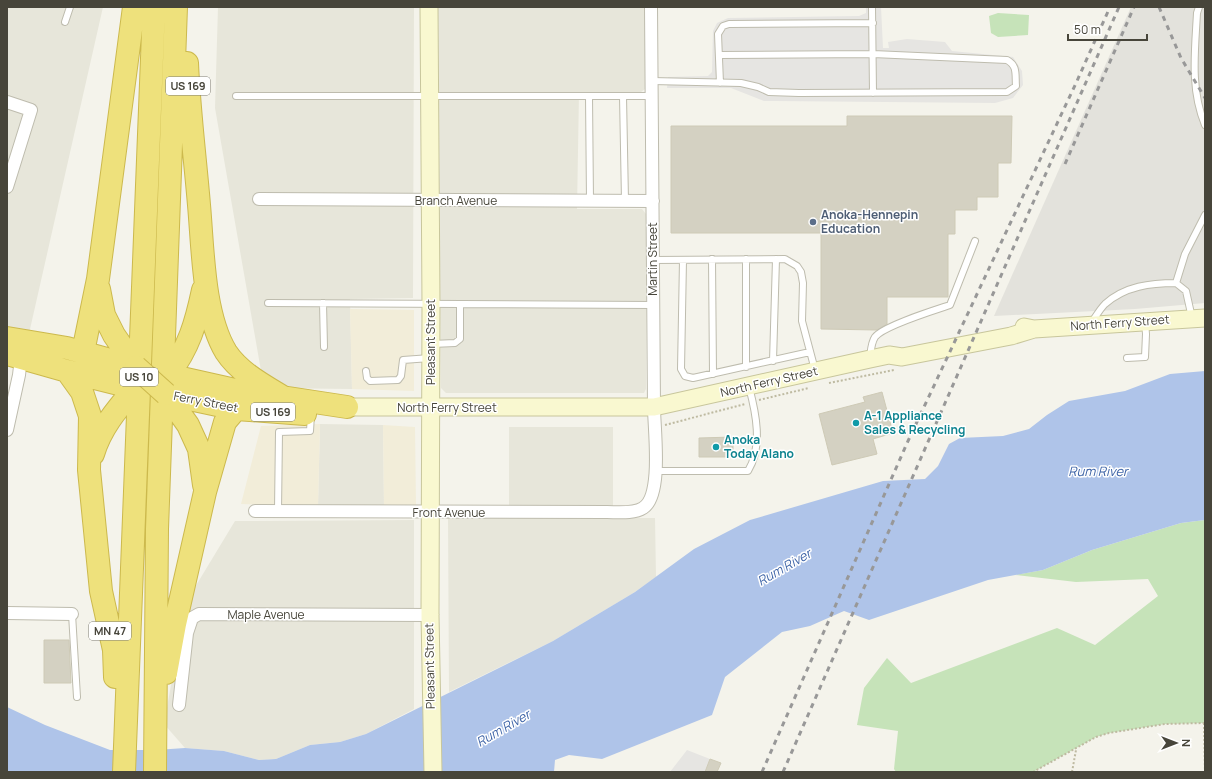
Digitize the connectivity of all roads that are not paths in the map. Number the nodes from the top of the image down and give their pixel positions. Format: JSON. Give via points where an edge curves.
{"nodes":[{"id":1,"x":70,"y":7,"type":"edge"},
{"id":2,"x":134,"y":7,"type":"edge"},
{"id":3,"x":154,"y":7,"type":"edge"},
{"id":4,"x":176,"y":7,"type":"edge"},
{"id":5,"x":184,"y":7,"type":"edge"},
{"id":6,"x":429,"y":7,"type":"edge"},
{"id":7,"x":652,"y":7,"type":"edge"},
{"id":8,"x":872,"y":7,"type":"edge"},
{"id":9,"x":1199,"y":7,"type":"edge"},
{"id":10,"x":64,"y":22,"type":"dead end"},
{"id":11,"x":873,"y":23,"type":"junction"},
{"id":12,"x":873,"y":54,"type":"junction"},
{"id":13,"x":718,"y":55,"type":"junction"},
{"id":14,"x":652,"y":81,"type":"junction"},
{"id":15,"x":720,"y":82,"type":"junction"},
{"id":16,"x":873,"y":93,"type":"junction"},
{"id":17,"x":236,"y":96,"type":"dead end"},
{"id":18,"x":589,"y":96,"type":"junction"},
{"id":19,"x":623,"y":96,"type":"junction"},
{"id":20,"x":652,"y":96,"type":"junction"},
{"id":21,"x":430,"y":97,"type":"junction"},
{"id":22,"x":7,"y":102,"type":"edge"},
{"id":23,"x":1205,"y":125,"type":"edge"},
{"id":24,"x":7,"y":187,"type":"edge"},
{"id":25,"x":259,"y":199,"type":"dead end"},
{"id":26,"x":429,"y":200,"type":"junction"},
{"id":27,"x":590,"y":201,"type":"junction"},
{"id":28,"x":625,"y":201,"type":"junction"},
{"id":29,"x":653,"y":201,"type":"junction"},
{"id":30,"x":1205,"y":215,"type":"edge"},
{"id":31,"x":975,"y":241,"type":"dead end"},
{"id":32,"x":712,"y":259,"type":"junction"},
{"id":33,"x":746,"y":259,"type":"junction"},
{"id":34,"x":776,"y":259,"type":"junction"},
{"id":35,"x":653,"y":260,"type":"junction"},
{"id":36,"x":683,"y":260,"type":"junction"},
{"id":37,"x":206,"y":277,"type":"junction"},
{"id":38,"x":98,"y":280,"type":"junction"},
{"id":39,"x":1176,"y":283,"type":"junction"},
{"id":40,"x":268,"y":303,"type":"dead end"},
{"id":41,"x":323,"y":303,"type":"junction"},
{"id":42,"x":431,"y":304,"type":"junction"},
{"id":43,"x":460,"y":304,"type":"junction"},
{"id":44,"x":654,"y":305,"type":"junction"},
{"id":45,"x":1198,"y":318,"type":"edge"},
{"id":46,"x":1145,"y":322,"type":"junction"},
{"id":47,"x":1090,"y":325,"type":"junction"},
{"id":48,"x":7,"y":338,"type":"edge"},
{"id":49,"x":324,"y":347,"type":"dead end"},
{"id":50,"x":431,"y":351,"type":"junction"},
{"id":51,"x":83,"y":352,"type":"junction"},
{"id":52,"x":810,"y":352,"type":"junction"},
{"id":53,"x":14,"y":356,"type":"edge"},
{"id":54,"x":1127,"y":358,"type":"dead end"},
{"id":55,"x":870,"y":359,"type":"junction"},
{"id":56,"x":773,"y":361,"type":"junction"},
{"id":57,"x":746,"y":367,"type":"junction"},
{"id":58,"x":67,"y":371,"type":"junction"},
{"id":59,"x":366,"y":371,"type":"dead end"},
{"id":60,"x":714,"y":374,"type":"junction"},
{"id":61,"x":152,"y":381,"type":"junction"},
{"id":62,"x":817,"y":381,"type":"junction"},
{"id":63,"x":192,"y":391,"type":"junction"},
{"id":64,"x":751,"y":394,"type":"junction"},
{"id":65,"x":283,"y":397,"type":"junction"},
{"id":66,"x":347,"y":407,"type":"junction"},
{"id":67,"x":654,"y":407,"type":"junction"},
{"id":68,"x":236,"y":409,"type":"junction"},
{"id":69,"x":431,"y":409,"type":"junction"},
{"id":70,"x":311,"y":414,"type":"junction"},
{"id":71,"x":7,"y":430,"type":"edge"},
{"id":72,"x":89,"y":470,"type":"junction"},
{"id":73,"x":655,"y":471,"type":"junction"},
{"id":74,"x":205,"y":492,"type":"junction"},
{"id":75,"x":643,"y":508,"type":"joint"},
{"id":76,"x":255,"y":511,"type":"dead end"},
{"id":77,"x":278,"y":511,"type":"junction"},
{"id":78,"x":430,"y":513,"type":"junction"},
{"id":79,"x":7,"y":613,"type":"edge"},
{"id":80,"x":72,"y":614,"type":"joint"},
{"id":81,"x":430,"y":615,"type":"junction"},
{"id":82,"x":77,"y":698,"type":"dead end"},
{"id":83,"x":179,"y":705,"type":"dead end"},
{"id":84,"x":155,"y":727,"type":"junction"},
{"id":85,"x":124,"y":748,"type":"junction"},
{"id":86,"x":124,"y":772,"type":"edge"},
{"id":87,"x":155,"y":772,"type":"edge"},
{"id":88,"x":433,"y":772,"type":"edge"}],
"edges":[{"from":1,"to":10,"type":"lane"},
{"from":2,"to":38,"type":"highway"},
{"from":3,"to":85,"type":"highway","number":"US 10"},
{"from":4,"to":84,"type":"highway","number":"US 10","via":[[157,529]]},
{"from":5,"to":37,"type":"highway","number":"US 169","via":[[190,128]]},
{"from":6,"to":21,"type":"main road","name":"Pleasant Street"},
{"from":7,"to":14,"type":"street","name":"Martin Street"},
{"from":8,"to":11,"type":"lane"},
{"from":9,"to":23,"type":"lane","via":[[1194,81]]},
{"from":11,"to":12,"type":"lane"},
{"from":11,"to":13,"type":"lane","via":[[729,24],[723,26],[718,34]]},
{"from":12,"to":13,"type":"lane"},
{"from":12,"to":16,"type":"lane"},
{"from":12,"to":16,"type":"lane","via":[[1007,60],[1013,63],[1015,68],[1016,86],[1007,92]]},
{"from":13,"to":15,"type":"lane"},
{"from":14,"to":15,"type":"lane"},
{"from":14,"to":20,"type":"street","name":"Martin Street"},
{"from":15,"to":16,"type":"lane","via":[[741,83],[769,92]]},
{"from":17,"to":21,"type":"lane"},
{"from":18,"to":19,"type":"lane"},
{"from":18,"to":21,"type":"lane"},
{"from":18,"to":27,"type":"lane"},
{"from":19,"to":20,"type":"lane"},
{"from":19,"to":28,"type":"lane"},
{"from":20,"to":29,"type":"street","name":"Martin Street"},
{"from":21,"to":26,"type":"main road","name":"Pleasant Street"},
{"from":22,"to":24,"type":"street","via":[[31,110]]},
{"from":25,"to":26,"type":"street","name":"Branch Avenue"},
{"from":26,"to":27,"type":"street","name":"Branch Avenue"},
{"from":26,"to":42,"type":"main road","name":"Pleasant Street"},
{"from":27,"to":28,"type":"street","name":"Branch Avenue"},
{"from":28,"to":29,"type":"street","name":"Branch Avenue"},
{"from":29,"to":35,"type":"street","name":"Martin Street"},
{"from":30,"to":39,"type":"lane","via":[[1185,254]]},
{"from":31,"to":55,"type":"lane","via":[[950,305],[896,325],[877,335],[872,343]]},
{"from":32,"to":33,"type":"lane"},
{"from":32,"to":36,"type":"lane"},
{"from":32,"to":60,"type":"lane"},
{"from":33,"to":34,"type":"lane"},
{"from":33,"to":57,"type":"lane"},
{"from":34,"to":52,"type":"lane","via":[[793,262],[801,272],[802,321]]},
{"from":34,"to":56,"type":"lane"},
{"from":35,"to":36,"type":"lane"},
{"from":35,"to":44,"type":"street","name":"Martin Street"},
{"from":36,"to":60,"type":"lane","via":[[681,369],[685,376],[693,378]]},
{"from":37,"to":61,"type":"highway","via":[[191,339]]},
{"from":37,"to":65,"type":"highway","number":"US 169","via":[[214,329],[227,354],[244,372]]},
{"from":38,"to":51,"type":"highway"},
{"from":38,"to":61,"type":"highway","via":[[104,315],[114,336]]},
{"from":39,"to":45,"type":"lane","via":[[1186,292]]},
{"from":39,"to":47,"type":"lane","via":[[1158,283],[1128,289],[1105,304]]},
{"from":40,"to":41,"type":"lane"},
{"from":41,"to":42,"type":"lane"},
{"from":41,"to":49,"type":"lane"},
{"from":42,"to":43,"type":"lane"},
{"from":42,"to":50,"type":"main road","name":"Pleasant Street"},
{"from":43,"to":44,"type":"lane"},
{"from":43,"to":50,"type":"lane","via":[[460,339]]},
{"from":44,"to":67,"type":"street","name":"Martin Street"},
{"from":45,"to":46,"type":"main road","name":"North Ferry Street"},
{"from":46,"to":47,"type":"main road","name":"North Ferry Street"},
{"from":46,"to":54,"type":"lane","via":[[1145,357]]},
{"from":47,"to":55,"type":"main road","name":"North Ferry Street","via":[[1034,328],[1011,325],[958,334],[901,348],[889,355]]},
{"from":48,"to":51,"type":"highway","number":"US 169"},
{"from":50,"to":59,"type":"lane","via":[[403,360],[398,380],[370,381]]},
{"from":50,"to":69,"type":"main road","name":"Pleasant Street"},
{"from":51,"to":61,"type":"highway","number":"US 169","via":[[107,359]]},
{"from":52,"to":56,"type":"lane"},
{"from":52,"to":62,"type":"lane"},
{"from":53,"to":58,"type":"highway","name":"Ferry Street","number":"US 169"},
{"from":53,"to":71,"type":"street","via":[[19,375]]},
{"from":55,"to":62,"type":"main road","name":"North Ferry Street"},
{"from":56,"to":57,"type":"lane"},
{"from":57,"to":60,"type":"lane"},
{"from":58,"to":61,"type":"highway","name":"Ferry Street","number":"US 169","via":[[106,381]]},
{"from":58,"to":72,"type":"highway","number":"MN 47","via":[[82,392],[90,416]]},
{"from":61,"to":63,"type":"highway","name":"Ferry Street","number":"US 169"},
{"from":61,"to":72,"type":"highway","via":[[106,424],[97,441]]},
{"from":61,"to":74,"type":"highway","via":[[188,425],[199,449]]},
{"from":62,"to":64,"type":"main road","name":"North Ferry Street"},
{"from":63,"to":65,"type":"highway","name":"North Ferry Street","number":"US 169","via":[[234,390]]},
{"from":63,"to":68,"type":"highway","name":"Ferry Street","number":"US 169"},
{"from":64,"to":67,"type":"main road","name":"North Ferry Street"},
{"from":64,"to":73,"type":"lane","via":[[757,416],[756,446],[753,462],[748,470]]},
{"from":65,"to":66,"type":"highway","name":"North Ferry Street","number":"US 169"},
{"from":66,"to":69,"type":"main road","name":"North Ferry Street"},
{"from":66,"to":70,"type":"highway","name":"Ferry Street","number":"US 169"},
{"from":67,"to":69,"type":"main road","name":"North Ferry Street"},
{"from":67,"to":73,"type":"street","name":"Martin Street"},
{"from":68,"to":70,"type":"highway","name":"Ferry Street","number":"US 169"},
{"from":68,"to":74,"type":"highway","via":[[225,422]]},
{"from":69,"to":78,"type":"main road","name":"Pleasant Street"},
{"from":70,"to":77,"type":"lane","via":[[310,431],[278,432]]},
{"from":72,"to":85,"type":"highway","number":"MN 47","via":[[101,591],[114,650],[117,732]]},
{"from":73,"to":75,"type":"street","name":"Martin Street","via":[[651,500]]},
{"from":74,"to":84,"type":"highway"},
{"from":75,"to":78,"type":"street","name":"Front Avenue","via":[[636,511],[607,512]]},
{"from":76,"to":77,"type":"street","name":"Front Avenue"},
{"from":77,"to":78,"type":"street","name":"Front Avenue"},
{"from":78,"to":81,"type":"main road","name":"Pleasant Street"},
{"from":79,"to":80,"type":"street"},
{"from":80,"to":82,"type":"lane"},
{"from":81,"to":83,"type":"street","name":"Maple Avenue","via":[[388,617],[200,614],[192,618],[187,633]]},
{"from":81,"to":88,"type":"main road","name":"Pleasant Street"},
{"from":84,"to":87,"type":"highway","number":"US 10"},
{"from":85,"to":86,"type":"highway","number":"US 10"}]}
